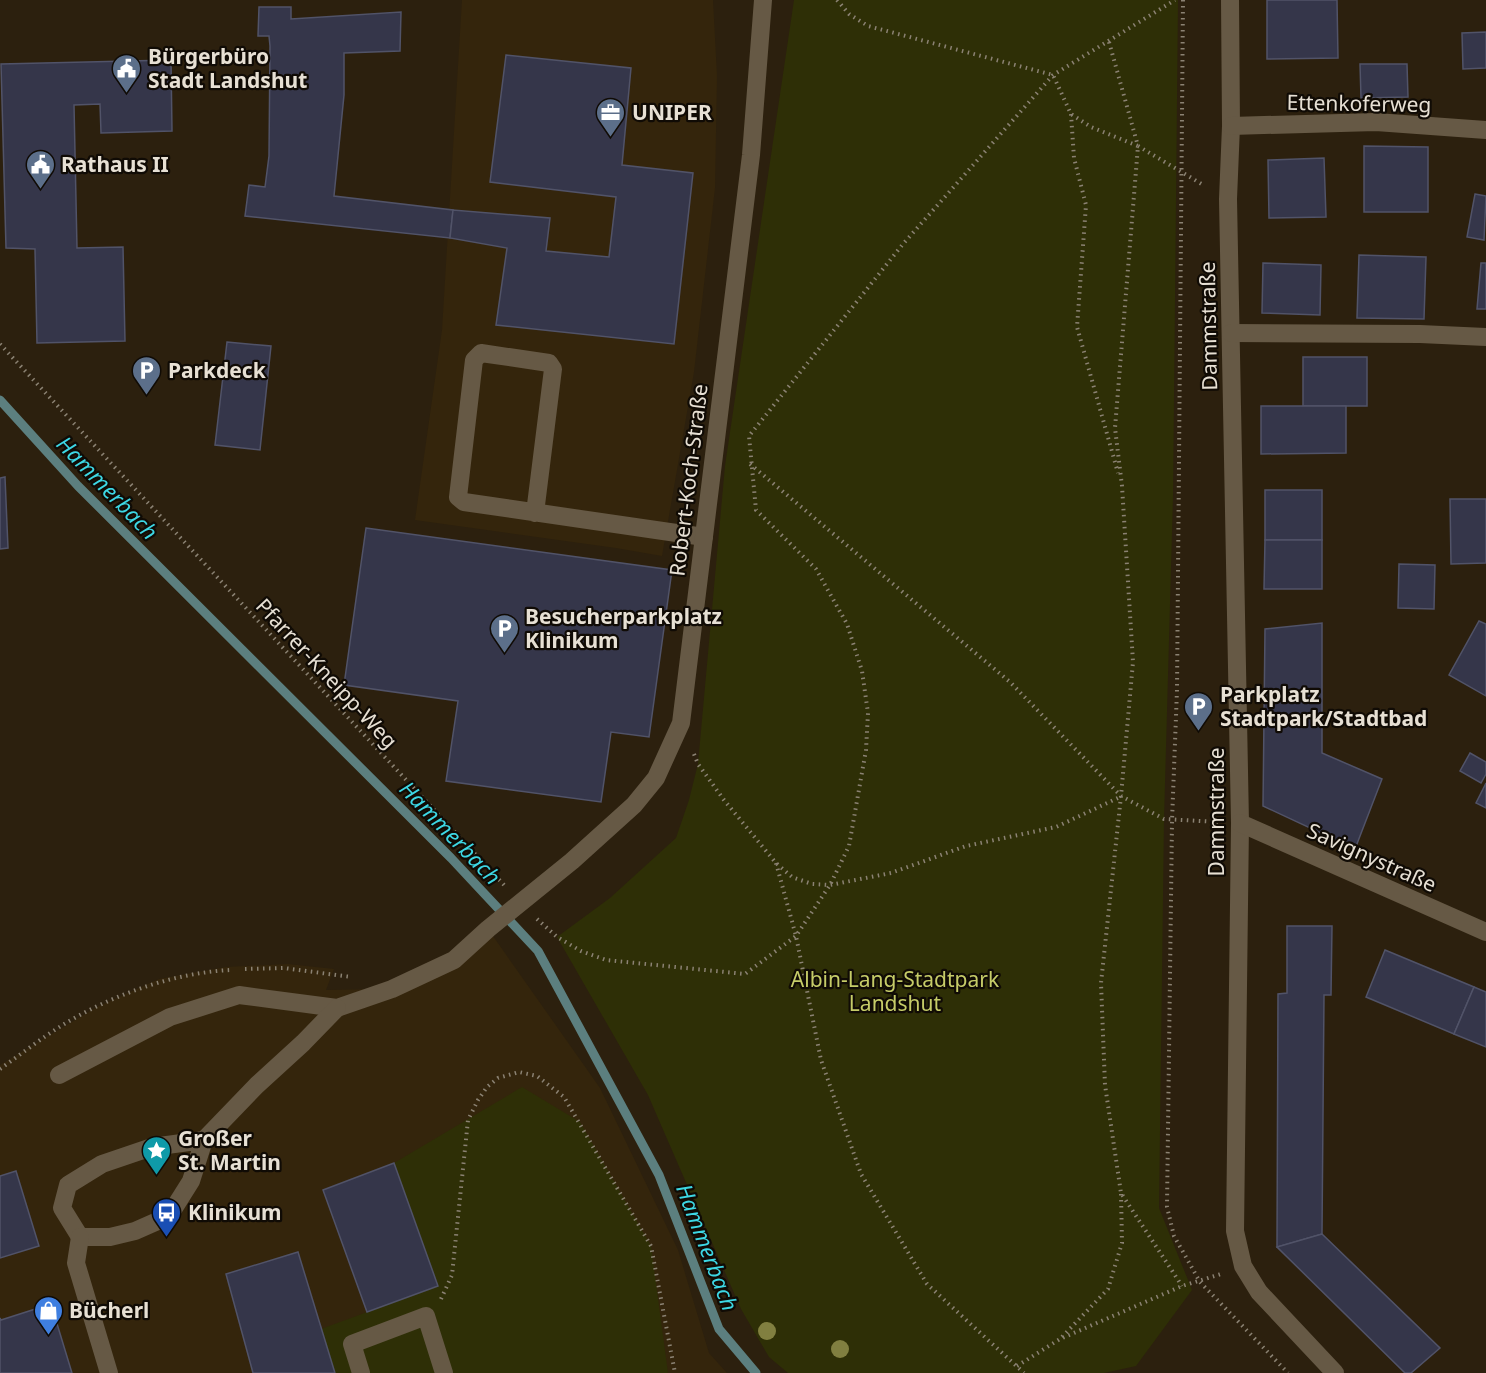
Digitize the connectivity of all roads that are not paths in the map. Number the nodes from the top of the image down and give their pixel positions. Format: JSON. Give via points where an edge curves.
{"nodes":[{"id":1,"x":763,"y":0,"type":"edge"},
{"id":2,"x":1230,"y":0,"type":"edge"},
{"id":3,"x":1231,"y":126,"type":"junction"},
{"id":4,"x":1486,"y":130,"type":"edge"},
{"id":5,"x":1231,"y":333,"type":"junction"},
{"id":6,"x":1486,"y":337,"type":"edge"},
{"id":7,"x":535,"y":513,"type":"junction"},
{"id":8,"x":704,"y":537,"type":"junction"},
{"id":9,"x":1240,"y":823,"type":"junction"},
{"id":10,"x":1486,"y":932,"type":"edge"},
{"id":11,"x":337,"y":1008,"type":"junction"},
{"id":12,"x":59,"y":1076,"type":"dead end"},
{"id":13,"x":204,"y":1140,"type":"junction"},
{"id":14,"x":80,"y":1237,"type":"junction"},
{"id":15,"x":109,"y":1373,"type":"edge"},
{"id":16,"x":361,"y":1373,"type":"edge"},
{"id":17,"x":444,"y":1373,"type":"edge"},
{"id":18,"x":1335,"y":1373,"type":"edge"}],
"edges":[{"from":1,"to":8,"type":"street","name":"Robert-Koch-Straße","via":[[751,154]]},
{"from":2,"to":3,"type":"street","name":"Dammstraße"},
{"from":3,"to":4,"type":"street","name":"Ettenkoferweg","via":[[1376,122]]},
{"from":3,"to":5,"type":"street","name":"Dammstraße"},
{"from":5,"to":6,"type":"street"},
{"from":5,"to":9,"type":"street","name":"Dammstraße"},
{"from":7,"to":7,"type":"street","via":[[464,502],[458,497],[474,360],[481,353],[549,363],[553,369]]},
{"from":7,"to":8,"type":"street"},
{"from":8,"to":11,"type":"street","name":"Robert-Koch-Straße","via":[[681,723],[656,778],[634,805],[572,861],[454,960],[392,989]]},
{"from":9,"to":10,"type":"street","name":"Savignystraße"},
{"from":9,"to":18,"type":"street","name":"Dammstraße","via":[[1235,1232],[1243,1266],[1259,1292]]},
{"from":11,"to":12,"type":"street","via":[[239,995],[170,1017]]},
{"from":11,"to":13,"type":"street"},
{"from":13,"to":14,"type":"street","via":[[191,1181],[169,1216],[110,1237]]},
{"from":13,"to":14,"type":"street","via":[[152,1148],[102,1164],[68,1185],[62,1208]]},
{"from":14,"to":15,"type":"street","via":[[76,1263]]},
{"from":16,"to":17,"type":"street","via":[[352,1344],[426,1316]]}]}
